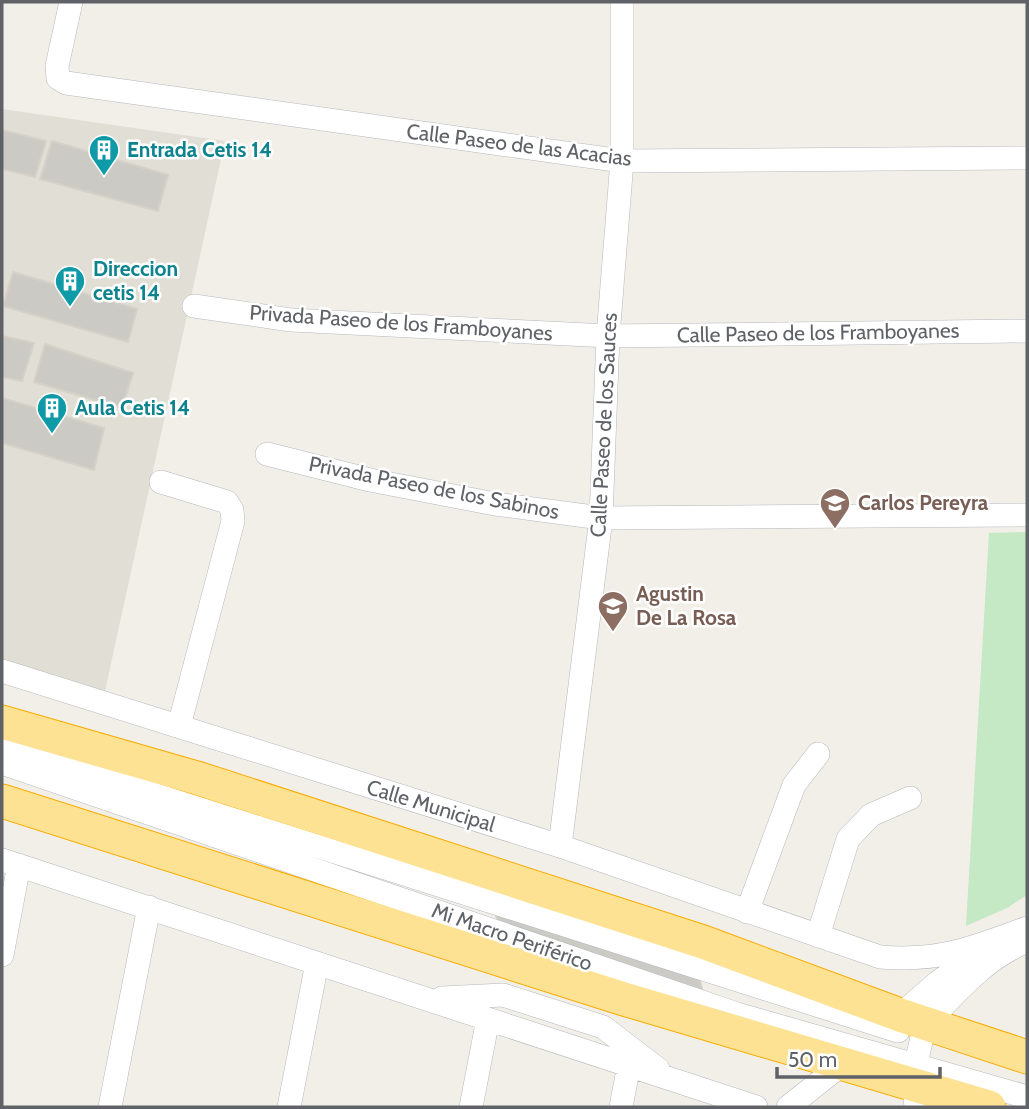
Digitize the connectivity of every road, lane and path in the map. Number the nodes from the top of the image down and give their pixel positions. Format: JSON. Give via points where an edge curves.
{"nodes":[{"id":1,"x":71,"y":2,"type":"edge"},
{"id":2,"x":622,"y":2,"type":"edge"},
{"id":3,"x":1027,"y":158,"type":"edge"},
{"id":4,"x":622,"y":161,"type":"junction"},
{"id":5,"x":194,"y":306,"type":"dead end"},
{"id":6,"x":1027,"y":331,"type":"edge"},
{"id":7,"x":608,"y":336,"type":"junction"},
{"id":8,"x":267,"y":454,"type":"dead end"},
{"id":9,"x":161,"y":482,"type":"dead end"},
{"id":10,"x":1027,"y":515,"type":"edge"},
{"id":11,"x":601,"y":518,"type":"junction"},
{"id":12,"x":2,"y":671,"type":"edge"},
{"id":13,"x":2,"y":705,"type":"edge"},
{"id":14,"x":2,"y":722,"type":"edge"},
{"id":15,"x":179,"y":726,"type":"junction"},
{"id":16,"x":2,"y":746,"type":"edge"},
{"id":17,"x":818,"y":754,"type":"dead end"},
{"id":18,"x":2,"y":763,"type":"edge"},
{"id":19,"x":197,"y":778,"type":"junction"},
{"id":20,"x":910,"y":798,"type":"dead end"},
{"id":21,"x":2,"y":801,"type":"edge"},
{"id":22,"x":560,"y":846,"type":"junction"},
{"id":23,"x":10,"y":862,"type":"edge"},
{"id":24,"x":149,"y":907,"type":"junction"},
{"id":25,"x":747,"y":912,"type":"junction"},
{"id":26,"x":1024,"y":931,"type":"edge"},
{"id":27,"x":818,"y":936,"type":"junction"},
{"id":28,"x":2,"y":954,"type":"edge"},
{"id":29,"x":317,"y":963,"type":"junction"},
{"id":30,"x":429,"y":999,"type":"junction"},
{"id":31,"x":488,"y":1019,"type":"junction"},
{"id":32,"x":908,"y":1026,"type":"junction"},
{"id":33,"x":851,"y":1057,"type":"junction"},
{"id":34,"x":1027,"y":1057,"type":"edge"},
{"id":35,"x":629,"y":1065,"type":"junction"},
{"id":36,"x":1027,"y":1073,"type":"edge"},
{"id":37,"x":671,"y":1079,"type":"junction"},
{"id":38,"x":915,"y":1086,"type":"edge"},
{"id":39,"x":1027,"y":1097,"type":"edge"},
{"id":40,"x":110,"y":1107,"type":"edge"},
{"id":41,"x":289,"y":1107,"type":"edge"},
{"id":42,"x":471,"y":1107,"type":"edge"},
{"id":43,"x":621,"y":1107,"type":"edge"},
{"id":44,"x":756,"y":1107,"type":"edge"},
{"id":45,"x":788,"y":1107,"type":"edge"},
{"id":46,"x":989,"y":1107,"type":"edge"}],
"edges":[{"from":1,"to":4,"type":"street","name":"Calle Paseo de las Acacias","via":[[57,66],[58,78],[66,83]]},
{"from":2,"to":4,"type":"street","name":"Calle Paseo de los Sauces"},
{"from":3,"to":4,"type":"street","name":"Calle Paseo de las Acacias"},
{"from":4,"to":7,"type":"street","name":"Calle Paseo de los Sauces"},
{"from":5,"to":7,"type":"street","name":"Privada Paseo de los Framboyanes","via":[[290,320]]},
{"from":6,"to":7,"type":"street","name":"Calle Paseo de los Framboyanes"},
{"from":7,"to":11,"type":"street","name":"Calle Paseo de los Sauces"},
{"from":8,"to":11,"type":"street","name":"Privada Paseo de los Sabinos","via":[[370,480]]},
{"from":9,"to":15,"type":"street","via":[[227,502],[233,521]]},
{"from":10,"to":11,"type":"street","name":"Privada Paseo de los Sabinos"},
{"from":11,"to":22,"type":"street","name":"Calle Paseo de los Sauces"},
{"from":12,"to":15,"type":"street","name":"Calle Municipal"},
{"from":13,"to":19,"type":"highway"},
{"from":14,"to":19,"type":"highway"},
{"from":15,"to":22,"type":"street","name":"Calle Municipal"},
{"from":16,"to":32,"type":"street","name":"Mi Macro Periférico"},
{"from":17,"to":25,"type":"street","via":[[793,785]]},
{"from":18,"to":33,"type":"street","name":"Mi Macro Periférico"},
{"from":19,"to":32,"type":"highway","via":[[704,942]]},
{"from":20,"to":27,"type":"street","via":[[871,815],[848,839]]},
{"from":21,"to":33,"type":"highway","via":[[624,999]]},
{"from":22,"to":25,"type":"street","name":"Calle Municipal"},
{"from":23,"to":24,"type":"street"},
{"from":23,"to":28,"type":"street"},
{"from":24,"to":29,"type":"street"},
{"from":24,"to":40,"type":"street"},
{"from":25,"to":27,"type":"street","name":"Calle Municipal"},
{"from":26,"to":27,"type":"street","name":"Calle Municipal","via":[[930,958],[880,957]]},
{"from":26,"to":32,"type":"street"},
{"from":26,"to":32,"type":"street","via":[[938,982]]},
{"from":29,"to":30,"type":"street"},
{"from":29,"to":41,"type":"street"},
{"from":30,"to":31,"type":"street"},
{"from":30,"to":37,"type":"street","via":[[503,995],[603,1027]]},
{"from":31,"to":35,"type":"street"},
{"from":31,"to":42,"type":"street"},
{"from":32,"to":33,"type":"street"},
{"from":32,"to":34,"type":"highway"},
{"from":32,"to":36,"type":"street","name":"Mi Macro Periférico"},
{"from":32,"to":38,"type":"street"},
{"from":33,"to":38,"type":"highway"},
{"from":33,"to":45,"type":"street"},
{"from":35,"to":37,"type":"street"},
{"from":35,"to":43,"type":"street"},
{"from":37,"to":44,"type":"street"},
{"from":38,"to":39,"type":"street"},
{"from":38,"to":46,"type":"highway"}]}
